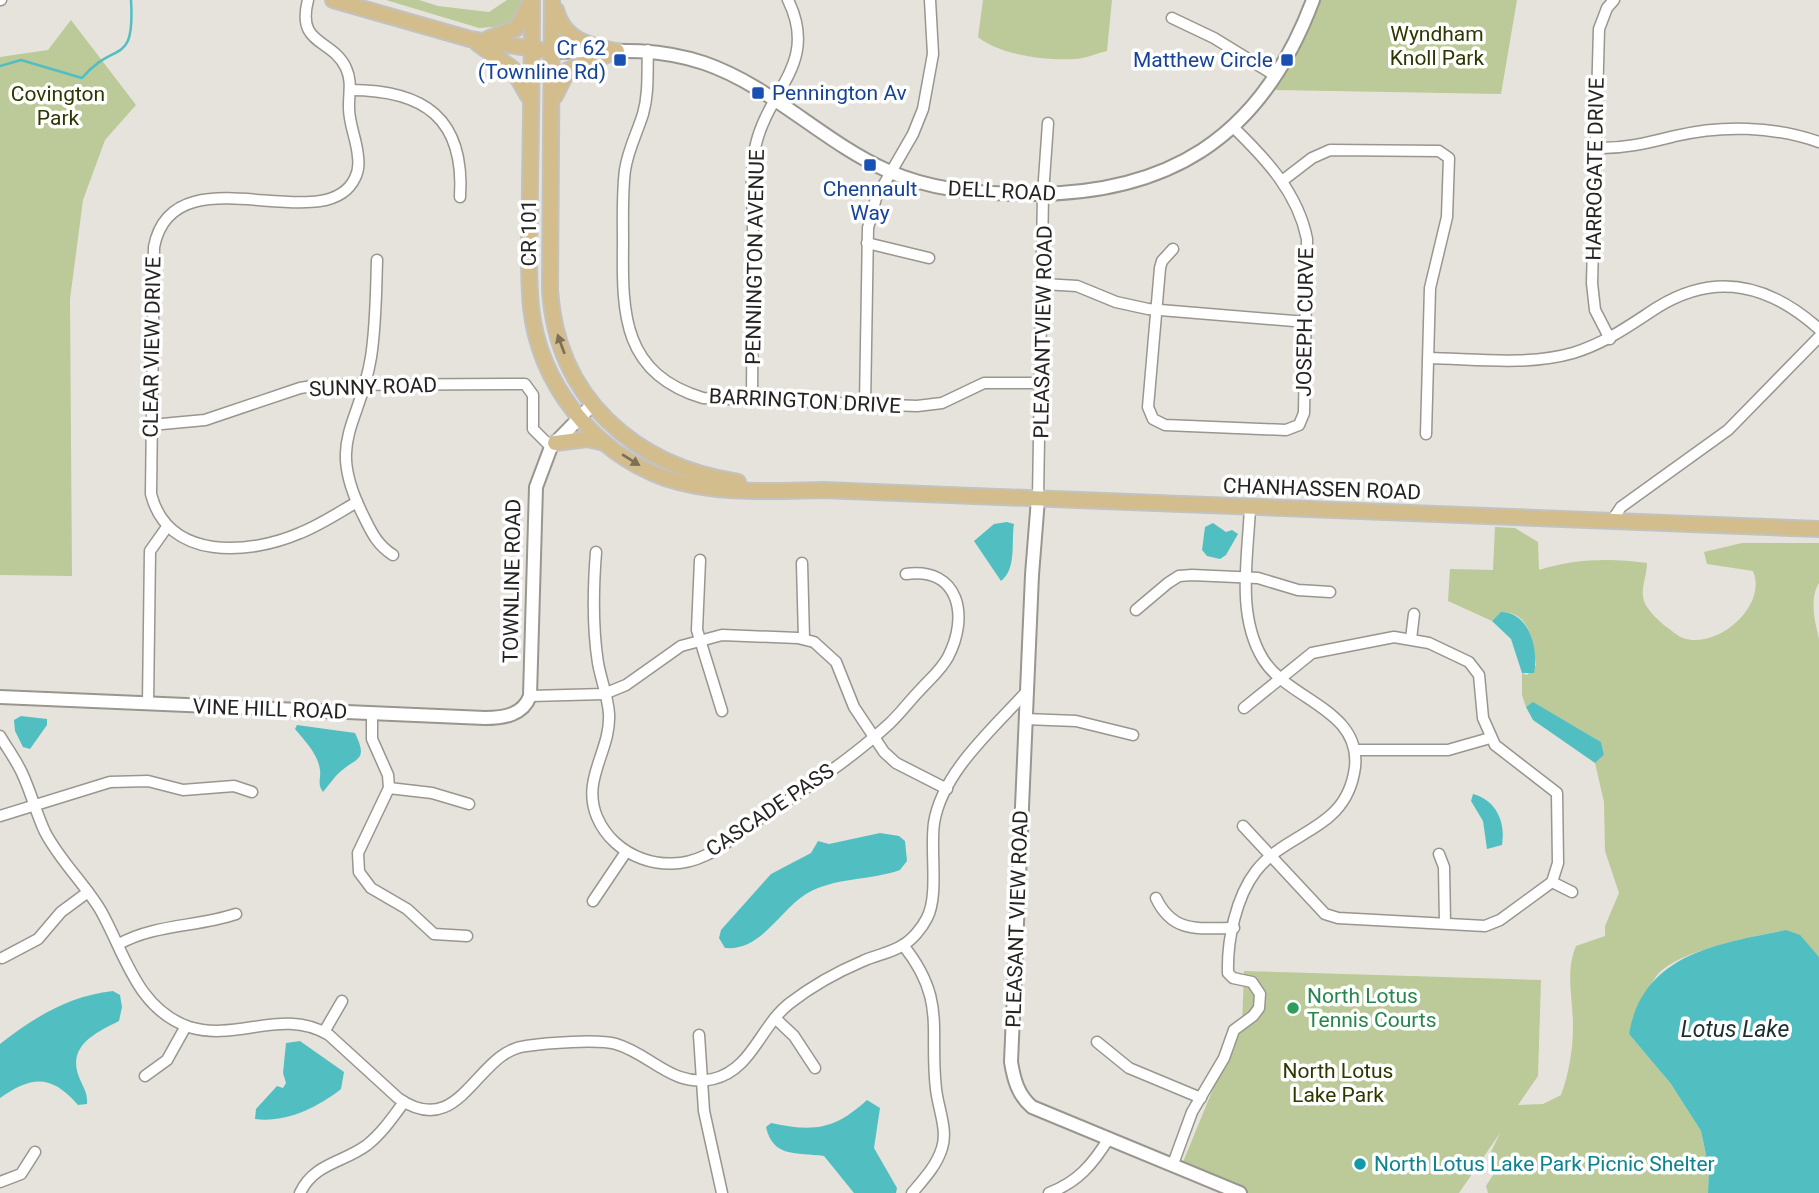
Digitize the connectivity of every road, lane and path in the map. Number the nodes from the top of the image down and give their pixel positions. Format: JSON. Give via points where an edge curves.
{"nodes":[{"id":1,"x":309,"y":0,"type":"edge"},
{"id":2,"x":333,"y":0,"type":"edge"},
{"id":3,"x":531,"y":0,"type":"edge"},
{"id":4,"x":553,"y":0,"type":"edge"},
{"id":5,"x":788,"y":0,"type":"edge"},
{"id":6,"x":930,"y":0,"type":"edge"},
{"id":7,"x":1313,"y":0,"type":"edge"},
{"id":8,"x":1614,"y":0,"type":"edge"},
{"id":9,"x":1172,"y":18,"type":"dead end"},
{"id":10,"x":470,"y":38,"type":"junction"},
{"id":11,"x":532,"y":50,"type":"junction"},
{"id":12,"x":648,"y":50,"type":"junction"},
{"id":13,"x":617,"y":51,"type":"junction"},
{"id":14,"x":552,"y":52,"type":"junction"},
{"id":15,"x":1276,"y":76,"type":"junction"},
{"id":16,"x":350,"y":90,"type":"junction"},
{"id":17,"x":774,"y":101,"type":"junction"},
{"id":18,"x":531,"y":111,"type":"junction"},
{"id":19,"x":551,"y":118,"type":"junction"},
{"id":20,"x":1048,"y":124,"type":"dead end"},
{"id":21,"x":1233,"y":127,"type":"junction"},
{"id":22,"x":1819,"y":142,"type":"edge"},
{"id":23,"x":1595,"y":148,"type":"junction"},
{"id":24,"x":889,"y":171,"type":"junction"},
{"id":25,"x":1282,"y":181,"type":"junction"},
{"id":26,"x":1043,"y":194,"type":"junction"},
{"id":27,"x":460,"y":197,"type":"dead end"},
{"id":28,"x":867,"y":243,"type":"junction"},
{"id":29,"x":1172,"y":249,"type":"dead end"},
{"id":30,"x":929,"y":258,"type":"dead end"},
{"id":31,"x":377,"y":260,"type":"dead end"},
{"id":32,"x":1043,"y":284,"type":"junction"},
{"id":33,"x":1157,"y":310,"type":"junction"},
{"id":34,"x":1306,"y":322,"type":"junction"},
{"id":35,"x":1819,"y":328,"type":"edge"},
{"id":36,"x":1819,"y":337,"type":"edge"},
{"id":37,"x":1610,"y":339,"type":"junction"},
{"id":38,"x":1429,"y":358,"type":"junction"},
{"id":39,"x":1039,"y":383,"type":"junction"},
{"id":40,"x":365,"y":384,"type":"junction"},
{"id":41,"x":752,"y":401,"type":"junction"},
{"id":42,"x":593,"y":404,"type":"junction"},
{"id":43,"x":865,"y":405,"type":"junction"},
{"id":44,"x":579,"y":417,"type":"junction"},
{"id":45,"x":151,"y":425,"type":"junction"},
{"id":46,"x":1426,"y":434,"type":"dead end"},
{"id":47,"x":605,"y":443,"type":"junction"},
{"id":48,"x":553,"y":445,"type":"junction"},
{"id":49,"x":823,"y":490,"type":"junction"},
{"id":50,"x":1038,"y":499,"type":"junction"},
{"id":51,"x":357,"y":502,"type":"junction"},
{"id":52,"x":1250,"y":507,"type":"junction"},
{"id":53,"x":1611,"y":522,"type":"junction"},
{"id":54,"x":167,"y":527,"type":"junction"},
{"id":55,"x":1819,"y":529,"type":"edge"},
{"id":56,"x":596,"y":552,"type":"dead end"},
{"id":57,"x":393,"y":555,"type":"dead end"},
{"id":58,"x":700,"y":560,"type":"dead end"},
{"id":59,"x":802,"y":563,"type":"dead end"},
{"id":60,"x":906,"y":574,"type":"dead end"},
{"id":61,"x":1247,"y":577,"type":"junction"},
{"id":62,"x":1329,"y":592,"type":"dead end"},
{"id":63,"x":1136,"y":610,"type":"dead end"},
{"id":64,"x":1414,"y":614,"type":"dead end"},
{"id":65,"x":804,"y":639,"type":"junction"},
{"id":66,"x":1411,"y":639,"type":"junction"},
{"id":67,"x":699,"y":640,"type":"junction"},
{"id":68,"x":1280,"y":679,"type":"junction"},
{"id":69,"x":1027,"y":691,"type":"junction"},
{"id":70,"x":604,"y":694,"type":"junction"},
{"id":71,"x":530,"y":695,"type":"junction"},
{"id":72,"x":0,"y":697,"type":"edge"},
{"id":73,"x":148,"y":704,"type":"junction"},
{"id":74,"x":1244,"y":708,"type":"dead end"},
{"id":75,"x":722,"y":710,"type":"dead end"},
{"id":76,"x":372,"y":714,"type":"junction"},
{"id":77,"x":1026,"y":719,"type":"junction"},
{"id":78,"x":1133,"y":735,"type":"dead end"},
{"id":79,"x":0,"y":736,"type":"edge"},
{"id":80,"x":1490,"y":738,"type":"junction"},
{"id":81,"x":872,"y":739,"type":"junction"},
{"id":82,"x":1355,"y":750,"type":"junction"},
{"id":83,"x":389,"y":788,"type":"junction"},
{"id":84,"x":947,"y":789,"type":"junction"},
{"id":85,"x":252,"y":792,"type":"dead end"},
{"id":86,"x":469,"y":804,"type":"dead end"},
{"id":87,"x":36,"y":807,"type":"junction"},
{"id":88,"x":0,"y":816,"type":"edge"},
{"id":89,"x":1243,"y":825,"type":"dead end"},
{"id":90,"x":626,"y":852,"type":"junction"},
{"id":91,"x":1439,"y":854,"type":"dead end"},
{"id":92,"x":1273,"y":857,"type":"junction"},
{"id":93,"x":1552,"y":882,"type":"junction"},
{"id":94,"x":88,"y":892,"type":"junction"},
{"id":95,"x":1572,"y":892,"type":"dead end"},
{"id":96,"x":1156,"y":898,"type":"dead end"},
{"id":97,"x":593,"y":901,"type":"dead end"},
{"id":98,"x":236,"y":914,"type":"dead end"},
{"id":99,"x":1445,"y":923,"type":"junction"},
{"id":100,"x":1234,"y":928,"type":"junction"},
{"id":101,"x":467,"y":936,"type":"dead end"},
{"id":102,"x":118,"y":944,"type":"junction"},
{"id":103,"x":903,"y":945,"type":"junction"},
{"id":104,"x":2,"y":958,"type":"dead end"},
{"id":105,"x":342,"y":1001,"type":"dead end"},
{"id":106,"x":775,"y":1018,"type":"junction"},
{"id":107,"x":186,"y":1026,"type":"junction"},
{"id":108,"x":324,"y":1032,"type":"junction"},
{"id":109,"x":698,"y":1035,"type":"dead end"},
{"id":110,"x":1097,"y":1042,"type":"dead end"},
{"id":111,"x":816,"y":1068,"type":"dead end"},
{"id":112,"x":145,"y":1076,"type":"dead end"},
{"id":113,"x":701,"y":1080,"type":"junction"},
{"id":114,"x":1201,"y":1098,"type":"junction"},
{"id":115,"x":404,"y":1102,"type":"junction"},
{"id":116,"x":1109,"y":1138,"type":"junction"},
{"id":117,"x":35,"y":1152,"type":"dead end"},
{"id":118,"x":1173,"y":1164,"type":"junction"},
{"id":119,"x":0,"y":1182,"type":"edge"},
{"id":120,"x":300,"y":1193,"type":"edge"},
{"id":121,"x":722,"y":1193,"type":"edge"},
{"id":122,"x":912,"y":1193,"type":"edge"},
{"id":123,"x":1049,"y":1193,"type":"edge"},
{"id":124,"x":1240,"y":1193,"type":"edge"}],
"edges":[{"from":1,"to":16,"type":"street","name":"CLEAR VIEW DRIVE","via":[[305,12],[308,30],[343,63]]},
{"from":2,"to":10,"type":"main road","number":"CR 101"},
{"from":3,"to":10,"type":"main road","via":[[516,29],[500,37]]},
{"from":3,"to":11,"type":"main road"},
{"from":4,"to":13,"type":"main road","via":[[561,24],[574,38]]},
{"from":4,"to":14,"type":"main road"},
{"from":5,"to":17,"type":"street","name":"PENNINGTON AVENUE","via":[[797,26],[796,58]]},
{"from":6,"to":24,"type":"street","via":[[930,82],[913,134]]},
{"from":7,"to":15,"type":"street","name":"DELL ROAD"},
{"from":8,"to":23,"type":"street","name":"HARROGATE DRIVE","via":[[1599,29]]},
{"from":9,"to":15,"type":"street","via":[[1233,48]]},
{"from":10,"to":11,"type":"main road","number":"CR 101"},
{"from":10,"to":18,"type":"main road","number":"CR 101","via":[[514,70],[528,93]]},
{"from":11,"to":14,"type":"main road","number":"CR 101"},
{"from":11,"to":18,"type":"main road","number":"CR 101"},
{"from":12,"to":13,"type":"street","name":"DELL ROAD"},
{"from":12,"to":17,"type":"street","name":"DELL ROAD","via":[[705,64]]},
{"from":12,"to":41,"type":"street","name":"BARRINGTON DRIVE","via":[[647,94],[625,169],[622,299],[629,333],[646,363],[672,385],[704,397]]},
{"from":13,"to":14,"type":"street","name":"DELL ROAD"},
{"from":13,"to":19,"type":"main road","via":[[568,70],[555,94]]},
{"from":14,"to":19,"type":"main road","name":"CR 101","number":"CR 101"},
{"from":15,"to":21,"type":"street","name":"DELL ROAD"},
{"from":16,"to":27,"type":"street","via":[[399,93],[439,118],[460,160]]},
{"from":16,"to":45,"type":"street","name":"CLEAR VIEW DRIVE","via":[[349,118],[358,171],[340,196],[319,201],[204,200],[178,208],[161,224],[154,247]]},
{"from":17,"to":24,"type":"street","name":"DELL ROAD"},
{"from":17,"to":41,"type":"street","name":"PENNINGTON AVENUE","via":[[760,128],[753,164]]},
{"from":18,"to":44,"type":"main road","number":"CR 101","via":[[531,308],[548,369]]},
{"from":42,"to":19,"type":"main road","name":"CR 101","number":"CR 101","one_way":true,"via":[[570,368],[552,317]]},
{"from":20,"to":26,"type":"street","name":"PLEASANTVIEW ROAD"},
{"from":21,"to":25,"type":"street","name":"JOSEPH CURVE"},
{"from":21,"to":26,"type":"street","name":"DELL ROAD","via":[[1195,155],[1136,182],[1085,193]]},
{"from":22,"to":23,"type":"street","via":[[1786,133],[1730,129],[1634,147]]},
{"from":23,"to":37,"type":"street","name":"HARROGATE DRIVE","via":[[1592,297]]},
{"from":24,"to":26,"type":"street","name":"DELL ROAD","via":[[933,187]]},
{"from":24,"to":28,"type":"street","via":[[871,212]]},
{"from":25,"to":34,"type":"street","name":"JOSEPH CURVE","via":[[1297,204],[1307,239]]},
{"from":25,"to":38,"type":"street","via":[[1330,150],[1439,151],[1449,158],[1447,216],[1430,288]]},
{"from":26,"to":32,"type":"street","name":"PLEASANTVIEW ROAD"},
{"from":28,"to":30,"type":"street"},
{"from":28,"to":43,"type":"street"},
{"from":29,"to":33,"type":"street","name":"JOSEPH CURVE","via":[[1162,261]]},
{"from":31,"to":40,"type":"street","via":[[374,333]]},
{"from":32,"to":33,"type":"street","via":[[1077,286]]},
{"from":32,"to":39,"type":"street","name":"PLEASANTVIEW ROAD"},
{"from":33,"to":34,"type":"street"},
{"from":33,"to":34,"type":"street","name":"JOSEPH CURVE","via":[[1149,407],[1153,419],[1165,425],[1286,430],[1299,425],[1304,413]]},
{"from":35,"to":37,"type":"street","via":[[1772,295],[1712,287],[1674,298]]},
{"from":36,"to":53,"type":"street","via":[[1728,430],[1621,507]]},
{"from":37,"to":38,"type":"street","via":[[1542,359]]},
{"from":38,"to":46,"type":"street"},
{"from":39,"to":43,"type":"street","name":"BARRINGTON DRIVE","via":[[984,383],[929,406]]},
{"from":39,"to":50,"type":"street","name":"PLEASANTVIEW ROAD"},
{"from":40,"to":45,"type":"street","name":"SUNNY ROAD","via":[[300,388],[205,420]]},
{"from":40,"to":48,"type":"street","name":"SUNNY ROAD","via":[[524,384],[533,395],[533,429]]},
{"from":40,"to":51,"type":"street","via":[[345,448],[346,476]]},
{"from":41,"to":43,"type":"street","name":"BARRINGTON DRIVE"},
{"from":42,"to":44,"type":"street","name":"TOWNLINE ROAD"},
{"from":42,"to":49,"type":"main road","name":"CR 101","via":[[640,448],[680,467],[709,477]]},
{"from":44,"to":47,"type":"main road"},
{"from":44,"to":48,"type":"street","name":"TOWNLINE ROAD"},
{"from":45,"to":54,"type":"street","name":"CLEAR VIEW DRIVE","via":[[151,494]]},
{"from":47,"to":48,"type":"main road","via":[[587,439]]},
{"from":47,"to":49,"type":"main road","one_way":true,"via":[[645,469],[699,486]]},
{"from":48,"to":71,"type":"street","name":"TOWNLINE ROAD","via":[[541,466],[534,498]]},
{"from":49,"to":50,"type":"main road","name":"CHANHASSEN ROAD"},
{"from":50,"to":52,"type":"main road","name":"CHANHASSEN ROAD"},
{"from":50,"to":69,"type":"street","name":"PLEASANT VIEW ROAD"},
{"from":51,"to":54,"type":"street","via":[[300,533],[251,546],[200,546]]},
{"from":51,"to":57,"type":"street","via":[[378,545]]},
{"from":52,"to":53,"type":"main road","name":"CHANHASSEN ROAD"},
{"from":52,"to":61,"type":"street"},
{"from":53,"to":55,"type":"main road","name":"CHANHASSEN ROAD"},
{"from":54,"to":73,"type":"street","via":[[150,551]]},
{"from":56,"to":70,"type":"street","name":"CASCADE PASS","via":[[594,636]]},
{"from":58,"to":67,"type":"street"},
{"from":59,"to":65,"type":"street"},
{"from":60,"to":81,"type":"street","name":"CASCADE PASS","via":[[938,575],[948,584],[957,604],[955,640],[940,671]]},
{"from":61,"to":62,"type":"street","via":[[1298,590]]},
{"from":61,"to":63,"type":"street","via":[[1179,576]]},
{"from":61,"to":68,"type":"street","via":[[1247,613],[1254,640]]},
{"from":64,"to":66,"type":"street"},
{"from":65,"to":67,"type":"street","via":[[722,635]]},
{"from":65,"to":81,"type":"street","via":[[827,651],[836,662]]},
{"from":66,"to":68,"type":"street","via":[[1394,637],[1312,653]]},
{"from":66,"to":80,"type":"street","via":[[1469,662],[1479,675]]},
{"from":67,"to":70,"type":"street","via":[[681,646],[626,685]]},
{"from":67,"to":75,"type":"street"},
{"from":68,"to":74,"type":"street"},
{"from":68,"to":82,"type":"street","via":[[1330,711]]},
{"from":69,"to":77,"type":"street","name":"PLEASANT VIEW ROAD"},
{"from":69,"to":84,"type":"street"},
{"from":70,"to":71,"type":"street"},
{"from":70,"to":90,"type":"street","name":"CASCADE PASS","via":[[610,724],[593,774],[592,795],[596,816],[607,835]]},
{"from":71,"to":76,"type":"street","name":"VINE HILL ROAD","via":[[519,711],[498,718]]},
{"from":72,"to":73,"type":"street","name":"VINE HILL ROAD"},
{"from":73,"to":76,"type":"street","name":"VINE HILL ROAD"},
{"from":76,"to":83,"type":"street","via":[[372,738]]},
{"from":77,"to":78,"type":"street","via":[[1076,721]]},
{"from":77,"to":116,"type":"street","name":"PLEASANT VIEW ROAD","via":[[1013,1077],[1032,1107]]},
{"from":79,"to":87,"type":"street"},
{"from":80,"to":82,"type":"street","via":[[1448,750]]},
{"from":80,"to":93,"type":"street","via":[[1557,793],[1558,863]]},
{"from":81,"to":84,"type":"street","via":[[896,763]]},
{"from":81,"to":90,"type":"street","name":"CASCADE PASS","via":[[703,857],[659,863]]},
{"from":82,"to":92,"type":"street","via":[[1349,791],[1337,812]]},
{"from":83,"to":86,"type":"street","via":[[432,793]]},
{"from":83,"to":101,"type":"street","via":[[359,853],[359,872],[371,888],[407,909],[426,929],[443,937]]},
{"from":84,"to":103,"type":"street","via":[[934,821],[929,916]]},
{"from":85,"to":87,"type":"street","via":[[233,786],[183,790],[129,780],[92,786]]},
{"from":87,"to":88,"type":"street"},
{"from":87,"to":94,"type":"street","via":[[46,833]]},
{"from":89,"to":92,"type":"street"},
{"from":90,"to":97,"type":"street"},
{"from":91,"to":99,"type":"street","via":[[1444,866]]},
{"from":92,"to":99,"type":"street","via":[[1325,915]]},
{"from":92,"to":100,"type":"street","via":[[1257,870],[1240,897]]},
{"from":93,"to":95,"type":"street"},
{"from":93,"to":99,"type":"street","via":[[1485,926]]},
{"from":94,"to":102,"type":"street"},
{"from":94,"to":104,"type":"street","via":[[61,912],[38,939]]},
{"from":96,"to":100,"type":"street","via":[[1176,925]]},
{"from":98,"to":102,"type":"street","via":[[148,931]]},
{"from":100,"to":114,"type":"street","via":[[1228,973],[1251,982],[1260,994],[1259,1008],[1234,1030]]},
{"from":102,"to":107,"type":"street","via":[[145,996]]},
{"from":103,"to":106,"type":"street","via":[[824,979]]},
{"from":103,"to":122,"type":"street","via":[[918,963],[935,1009],[935,1080],[944,1129],[943,1147]]},
{"from":105,"to":108,"type":"street"},
{"from":106,"to":111,"type":"street"},
{"from":106,"to":113,"type":"street","via":[[744,1063],[728,1074]]},
{"from":107,"to":108,"type":"street","via":[[223,1032],[287,1022]]},
{"from":107,"to":112,"type":"street","via":[[174,1052]]},
{"from":108,"to":115,"type":"street"},
{"from":109,"to":113,"type":"street"},
{"from":110,"to":114,"type":"street","via":[[1129,1069]]},
{"from":113,"to":115,"type":"street","via":[[679,1078],[616,1044],[528,1045],[507,1052],[464,1094],[443,1107],[419,1108]]},
{"from":113,"to":121,"type":"street"},
{"from":114,"to":118,"type":"street"},
{"from":115,"to":120,"type":"street","via":[[379,1135],[322,1167]]},
{"from":116,"to":118,"type":"street","name":"PLEASANT VIEW ROAD"},
{"from":116,"to":123,"type":"street","via":[[1079,1178]]},
{"from":117,"to":119,"type":"street","via":[[21,1174]]},
{"from":118,"to":124,"type":"street","name":"PLEASANT VIEW ROAD"}]}
